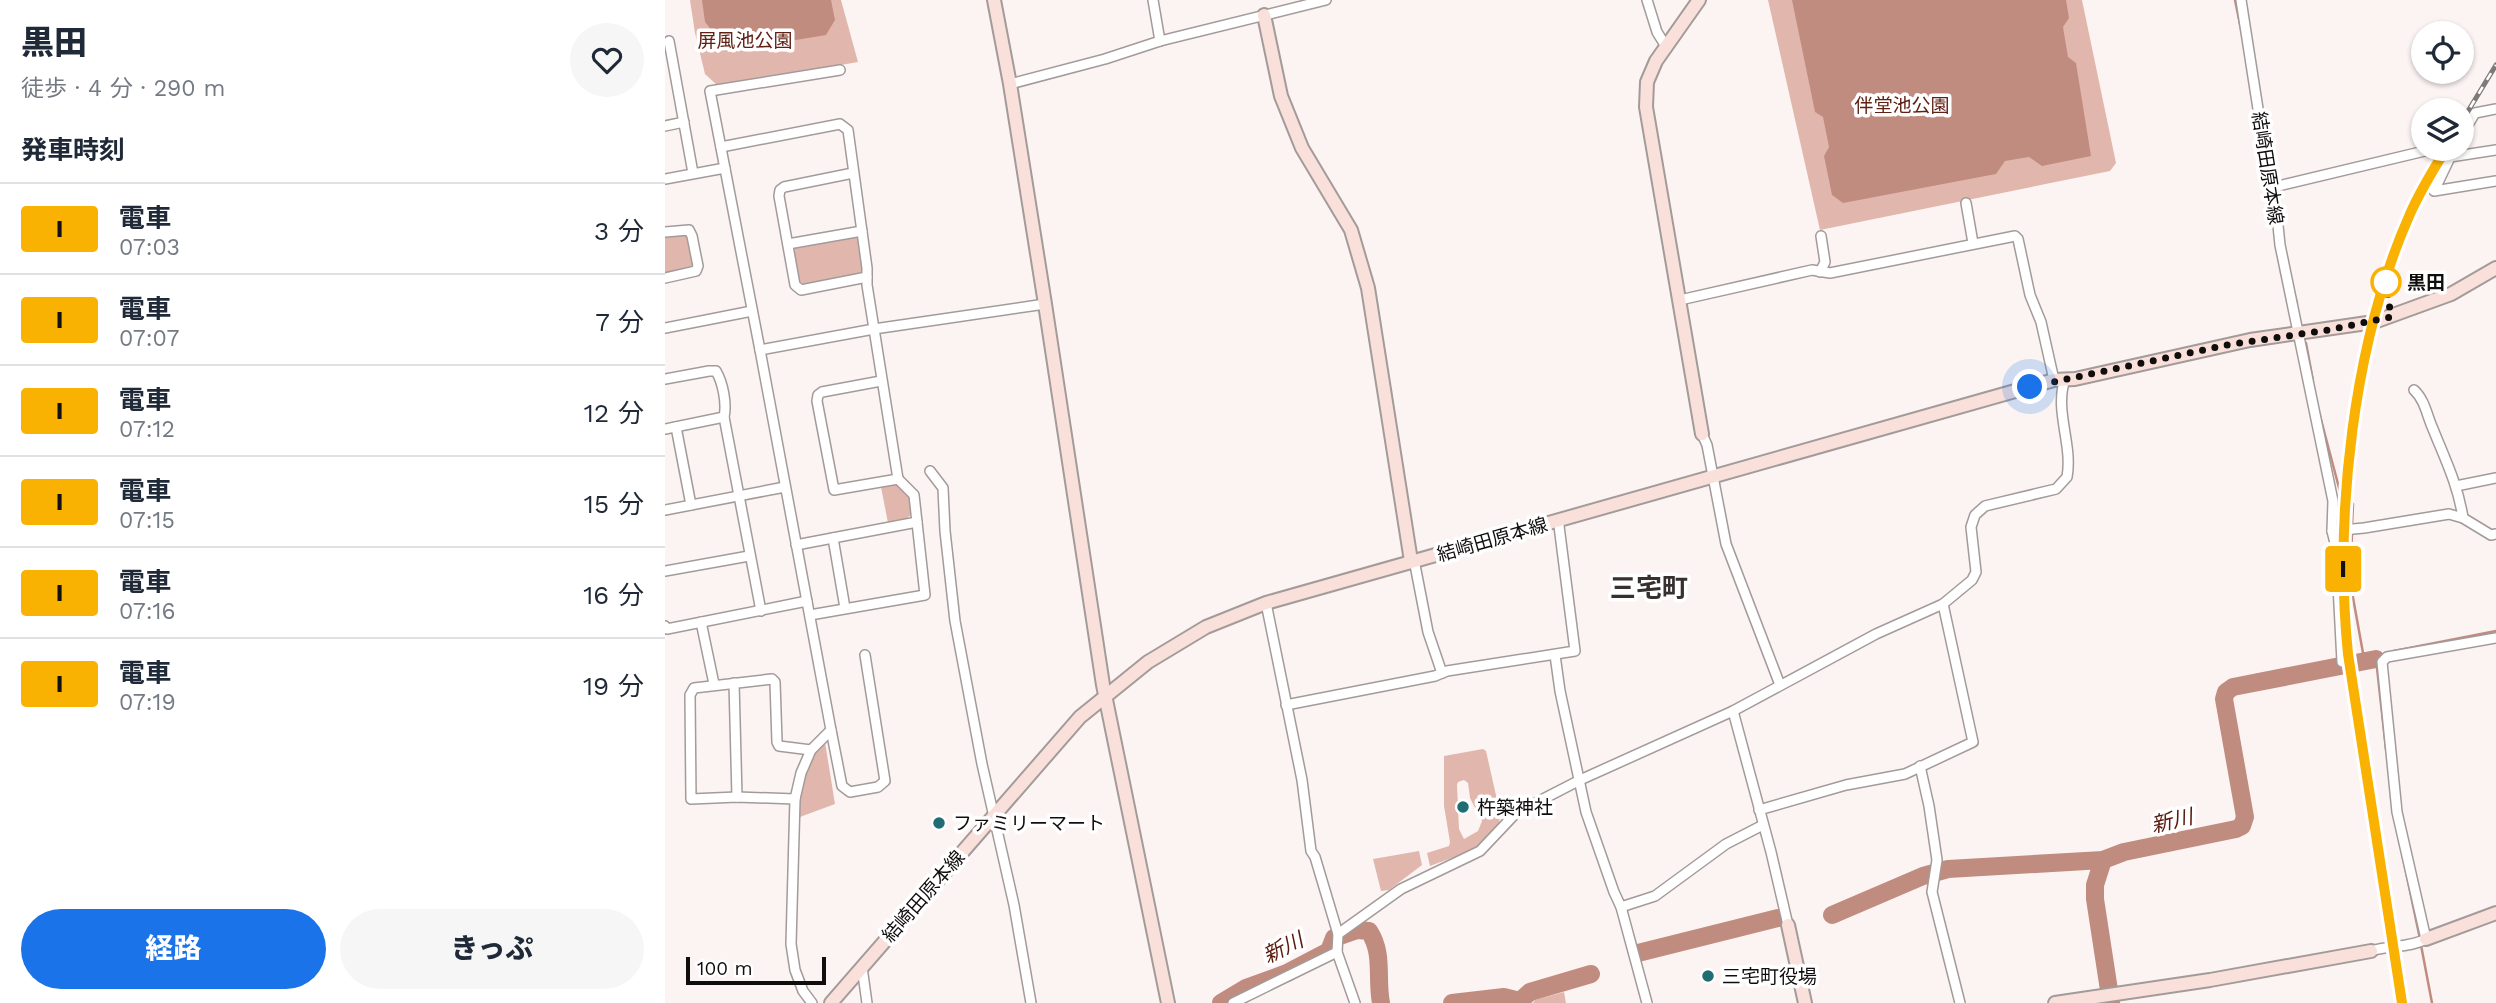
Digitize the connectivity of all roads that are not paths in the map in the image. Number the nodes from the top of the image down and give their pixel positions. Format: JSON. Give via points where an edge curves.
{"nodes":[{"id":1,"x":994,"y":0,"type":"edge"},
{"id":2,"x":1153,"y":0,"type":"edge"},
{"id":3,"x":1326,"y":0,"type":"edge"},
{"id":4,"x":1647,"y":0,"type":"edge"},
{"id":5,"x":1699,"y":0,"type":"edge"},
{"id":6,"x":2241,"y":0,"type":"edge"},
{"id":7,"x":1264,"y":15,"type":"junction"},
{"id":8,"x":669,"y":41,"type":"dead end"},
{"id":9,"x":1160,"y":41,"type":"junction"},
{"id":10,"x":1667,"y":48,"type":"junction"},
{"id":11,"x":840,"y":70,"type":"dead end"},
{"id":12,"x":670,"y":75,"type":"edge"},
{"id":13,"x":1010,"y":84,"type":"junction"},
{"id":14,"x":2496,"y":109,"type":"edge"},
{"id":15,"x":2474,"y":115,"type":"edge"},
{"id":16,"x":684,"y":122,"type":"junction"},
{"id":17,"x":665,"y":126,"type":"edge"},
{"id":18,"x":721,"y":147,"type":"junction"},
{"id":19,"x":2496,"y":150,"type":"edge"},
{"id":20,"x":2474,"y":152,"type":"edge"},
{"id":21,"x":2411,"y":154,"type":"edge"},
{"id":22,"x":2448,"y":161,"type":"edge"},
{"id":23,"x":725,"y":168,"type":"junction"},
{"id":24,"x":693,"y":173,"type":"junction"},
{"id":25,"x":853,"y":173,"type":"junction"},
{"id":26,"x":665,"y":179,"type":"edge"},
{"id":27,"x":2496,"y":181,"type":"edge"},
{"id":28,"x":2277,"y":186,"type":"junction"},
{"id":29,"x":1966,"y":203,"type":"dead end"},
{"id":30,"x":862,"y":231,"type":"junction"},
{"id":31,"x":665,"y":232,"type":"edge"},
{"id":32,"x":1821,"y":236,"type":"dead end"},
{"id":33,"x":1973,"y":243,"type":"junction"},
{"id":34,"x":788,"y":244,"type":"junction"},
{"id":35,"x":2496,"y":268,"type":"edge"},
{"id":36,"x":1821,"y":272,"type":"junction"},
{"id":37,"x":867,"y":277,"type":"junction"},
{"id":38,"x":665,"y":278,"type":"edge"},
{"id":39,"x":1680,"y":300,"type":"junction"},
{"id":40,"x":1045,"y":304,"type":"junction"},
{"id":41,"x":752,"y":311,"type":"junction"},
{"id":42,"x":665,"y":327,"type":"edge"},
{"id":43,"x":874,"y":329,"type":"junction"},
{"id":44,"x":2299,"y":335,"type":"junction"},
{"id":45,"x":760,"y":350,"type":"junction"},
{"id":46,"x":665,"y":379,"type":"edge"},
{"id":47,"x":2059,"y":380,"type":"junction"},
{"id":48,"x":881,"y":381,"type":"junction"},
{"id":49,"x":2414,"y":390,"type":"dead end"},
{"id":50,"x":724,"y":417,"type":"junction"},
{"id":51,"x":675,"y":427,"type":"junction"},
{"id":52,"x":665,"y":429,"type":"edge"},
{"id":53,"x":1703,"y":434,"type":"joint"},
{"id":54,"x":930,"y":471,"type":"dead end"},
{"id":55,"x":1713,"y":475,"type":"junction"},
{"id":56,"x":2496,"y":478,"type":"edge"},
{"id":57,"x":898,"y":479,"type":"junction"},
{"id":58,"x":2456,"y":486,"type":"junction"},
{"id":59,"x":785,"y":487,"type":"junction"},
{"id":60,"x":739,"y":496,"type":"junction"},
{"id":61,"x":691,"y":505,"type":"junction"},
{"id":62,"x":665,"y":510,"type":"edge"},
{"id":63,"x":2463,"y":518,"type":"junction"},
{"id":64,"x":1560,"y":520,"type":"junction"},
{"id":65,"x":917,"y":522,"type":"junction"},
{"id":66,"x":2332,"y":531,"type":"junction"},
{"id":67,"x":2496,"y":534,"type":"edge"},
{"id":68,"x":833,"y":538,"type":"junction"},
{"id":69,"x":796,"y":545,"type":"junction"},
{"id":70,"x":749,"y":556,"type":"junction"},
{"id":71,"x":1411,"y":561,"type":"junction"},
{"id":72,"x":665,"y":570,"type":"edge"},
{"id":73,"x":807,"y":601,"type":"junction"},
{"id":74,"x":1266,"y":603,"type":"junction"},
{"id":75,"x":1943,"y":604,"type":"junction"},
{"id":76,"x":845,"y":608,"type":"junction"},
{"id":77,"x":761,"y":611,"type":"junction"},
{"id":78,"x":810,"y":615,"type":"junction"},
{"id":79,"x":701,"y":622,"type":"junction"},
{"id":80,"x":665,"y":626,"type":"edge"},
{"id":81,"x":2496,"y":638,"type":"edge"},
{"id":82,"x":865,"y":655,"type":"dead end"},
{"id":83,"x":1555,"y":655,"type":"junction"},
{"id":84,"x":2342,"y":662,"type":"dead end"},
{"id":85,"x":1442,"y":673,"type":"junction"},
{"id":86,"x":734,"y":682,"type":"junction"},
{"id":87,"x":714,"y":684,"type":"junction"},
{"id":88,"x":1780,"y":685,"type":"junction"},
{"id":89,"x":1106,"y":694,"type":"junction"},
{"id":90,"x":1286,"y":705,"type":"junction"},
{"id":91,"x":1733,"y":711,"type":"junction"},
{"id":92,"x":831,"y":730,"type":"junction"},
{"id":93,"x":811,"y":750,"type":"junction"},
{"id":94,"x":1920,"y":766,"type":"junction"},
{"id":95,"x":1580,"y":780,"type":"junction"},
{"id":96,"x":737,"y":797,"type":"junction"},
{"id":97,"x":795,"y":799,"type":"junction"},
{"id":98,"x":1759,"y":810,"type":"junction"},
{"id":99,"x":993,"y":814,"type":"junction"},
{"id":100,"x":1763,"y":825,"type":"junction"},
{"id":101,"x":1621,"y":907,"type":"junction"},
{"id":102,"x":2496,"y":912,"type":"edge"},
{"id":103,"x":1788,"y":925,"type":"joint"},
{"id":104,"x":1338,"y":934,"type":"junction"},
{"id":105,"x":2426,"y":939,"type":"junction"},
{"id":106,"x":2371,"y":951,"type":"joint"},
{"id":107,"x":1337,"y":952,"type":"junction"},
{"id":108,"x":862,"y":967,"type":"junction"},
{"id":109,"x":811,"y":1003,"type":"edge"},
{"id":110,"x":831,"y":1003,"type":"edge"},
{"id":111,"x":867,"y":1003,"type":"edge"},
{"id":112,"x":1031,"y":1003,"type":"edge"},
{"id":113,"x":1168,"y":1003,"type":"edge"},
{"id":114,"x":1234,"y":1003,"type":"edge"},
{"id":115,"x":1355,"y":1003,"type":"edge"},
{"id":116,"x":1647,"y":1003,"type":"edge"},
{"id":117,"x":1805,"y":1003,"type":"edge"},
{"id":118,"x":1960,"y":1003,"type":"edge"},
{"id":119,"x":2055,"y":1003,"type":"edge"}],
"edges":[{"from":1,"to":13,"type":"street"},
{"from":2,"to":9,"type":"street"},
{"from":3,"to":7,"type":"street"},
{"from":4,"to":10,"type":"street"},
{"from":5,"to":10,"type":"street"},
{"from":6,"to":28,"type":"street","name":"結崎田原本線","via":[[2266,160]]},
{"from":7,"to":9,"type":"street"},
{"from":7,"to":71,"type":"street","via":[[1281,96],[1302,148],[1348,224],[1368,288]]},
{"from":8,"to":12,"type":"street"},
{"from":9,"to":13,"type":"street"},
{"from":10,"to":39,"type":"street","via":[[1647,82],[1646,107]]},
{"from":11,"to":18,"type":"street","via":[[710,92]]},
{"from":12,"to":16,"type":"street"},
{"from":13,"to":40,"type":"street"},
{"from":14,"to":15,"type":"street"},
{"from":16,"to":17,"type":"street"},
{"from":16,"to":24,"type":"street"},
{"from":18,"to":23,"type":"street"},
{"from":18,"to":25,"type":"street","via":[[840,124],[848,130]]},
{"from":19,"to":20,"type":"street"},
{"from":21,"to":28,"type":"street"},
{"from":22,"to":27,"type":"street","via":[[2434,191]]},
{"from":23,"to":24,"type":"street"},
{"from":23,"to":41,"type":"street"},
{"from":24,"to":26,"type":"street"},
{"from":25,"to":30,"type":"street"},
{"from":25,"to":34,"type":"street","via":[[780,190]]},
{"from":28,"to":44,"type":"street","name":"結崎田原本線","via":[[2280,245]]},
{"from":29,"to":33,"type":"street"},
{"from":30,"to":34,"type":"street"},
{"from":30,"to":37,"type":"street"},
{"from":31,"to":38,"type":"street","via":[[688,230],[698,266],[691,273]]},
{"from":32,"to":36,"type":"street","via":[[1825,262]]},
{"from":33,"to":36,"type":"street","via":[[1884,264]]},
{"from":33,"to":47,"type":"street","via":[[2018,239],[2030,295]]},
{"from":34,"to":37,"type":"street","via":[[795,285],[801,290]]},
{"from":35,"to":44,"type":"street","name":"結崎田原本線","via":[[2451,294],[2391,317]]},
{"from":36,"to":39,"type":"street","via":[[1812,270]]},
{"from":37,"to":43,"type":"street"},
{"from":39,"to":53,"type":"street"},
{"from":40,"to":43,"type":"street"},
{"from":40,"to":89,"type":"street"},
{"from":41,"to":42,"type":"street"},
{"from":41,"to":45,"type":"street"},
{"from":43,"to":45,"type":"street"},
{"from":43,"to":48,"type":"street"},
{"from":44,"to":47,"type":"street","name":"結崎田原本線"},
{"from":44,"to":66,"type":"street","via":[[2333,501]]},
{"from":45,"to":59,"type":"street"},
{"from":46,"to":50,"type":"street","via":[[716,371]]},
{"from":47,"to":55,"type":"street","name":"結崎田原本線"},
{"from":47,"to":75,"type":"street","via":[[2067,477],[2056,489],[1985,506],[1975,515],[1971,527],[1976,572]]},
{"from":48,"to":57,"type":"street"},
{"from":48,"to":57,"type":"street","via":[[822,392],[817,401],[834,490]]},
{"from":49,"to":58,"type":"street"},
{"from":50,"to":51,"type":"street"},
{"from":50,"to":60,"type":"street"},
{"from":51,"to":52,"type":"street"},
{"from":51,"to":61,"type":"street"},
{"from":53,"to":55,"type":"street"},
{"from":54,"to":99,"type":"street","via":[[943,488],[955,621]]},
{"from":55,"to":64,"type":"street","name":"結崎田原本線"},
{"from":55,"to":88,"type":"street","via":[[1726,544]]},
{"from":56,"to":58,"type":"street"},
{"from":57,"to":65,"type":"street","via":[[914,495]]},
{"from":58,"to":63,"type":"street"},
{"from":59,"to":60,"type":"street"},
{"from":59,"to":69,"type":"street"},
{"from":60,"to":61,"type":"street"},
{"from":60,"to":70,"type":"street"},
{"from":61,"to":62,"type":"street"},
{"from":63,"to":66,"type":"street","via":[[2449,514]]},
{"from":63,"to":67,"type":"street"},
{"from":64,"to":71,"type":"street","name":"結崎田原本線"},
{"from":64,"to":83,"type":"street","via":[[1574,651]]},
{"from":65,"to":68,"type":"street"},
{"from":65,"to":76,"type":"street","via":[[925,595]]},
{"from":66,"to":84,"type":"street"},
{"from":68,"to":69,"type":"street"},
{"from":68,"to":76,"type":"street"},
{"from":69,"to":73,"type":"street"},
{"from":70,"to":72,"type":"street"},
{"from":70,"to":77,"type":"street"},
{"from":71,"to":74,"type":"street","name":"結崎田原本線"},
{"from":71,"to":85,"type":"street"},
{"from":73,"to":77,"type":"street"},
{"from":73,"to":78,"type":"street"},
{"from":74,"to":89,"type":"street","name":"結崎田原本線","via":[[1206,627]]},
{"from":74,"to":90,"type":"street"},
{"from":75,"to":88,"type":"street"},
{"from":75,"to":94,"type":"street","via":[[1973,742]]},
{"from":76,"to":78,"type":"street"},
{"from":77,"to":79,"type":"street"},
{"from":78,"to":92,"type":"street"},
{"from":79,"to":80,"type":"street"},
{"from":79,"to":87,"type":"street"},
{"from":81,"to":105,"type":"street","via":[[2387,657],[2382,662],[2397,812]]},
{"from":82,"to":92,"type":"street","via":[[885,781],[878,787],[850,792],[842,786]]},
{"from":83,"to":85,"type":"street"},
{"from":83,"to":95,"type":"street"},
{"from":85,"to":90,"type":"street"},
{"from":86,"to":87,"type":"street"},
{"from":86,"to":93,"type":"street","via":[[772,678],[779,746]]},
{"from":86,"to":96,"type":"street"},
{"from":87,"to":96,"type":"street","via":[[694,688],[690,695],[691,799]]},
{"from":88,"to":91,"type":"street"},
{"from":89,"to":99,"type":"street","name":"結崎田原本線"},
{"from":89,"to":113,"type":"street"},
{"from":90,"to":104,"type":"street","via":[[1303,780],[1311,851]]},
{"from":91,"to":95,"type":"street"},
{"from":91,"to":98,"type":"street"},
{"from":92,"to":93,"type":"street"},
{"from":93,"to":97,"type":"street"},
{"from":94,"to":98,"type":"street","via":[[1905,774]]},
{"from":94,"to":118,"type":"street","via":[[1937,860],[1932,892]]},
{"from":95,"to":101,"type":"street","via":[[1586,811]]},
{"from":95,"to":104,"type":"street","via":[[1516,813],[1480,851],[1401,888]]},
{"from":96,"to":97,"type":"street"},
{"from":97,"to":109,"type":"street","via":[[791,944],[795,970]]},
{"from":98,"to":100,"type":"street"},
{"from":99,"to":108,"type":"street","name":"結崎田原本線"},
{"from":99,"to":112,"type":"street"},
{"from":100,"to":101,"type":"street","via":[[1726,844],[1655,896]]},
{"from":100,"to":103,"type":"street"},
{"from":101,"to":116,"type":"street"},
{"from":102,"to":105,"type":"street"},
{"from":103,"to":117,"type":"street"},
{"from":104,"to":107,"type":"street"},
{"from":105,"to":106,"type":"street"},
{"from":106,"to":119,"type":"street"},
{"from":107,"to":114,"type":"street"},
{"from":107,"to":115,"type":"street"},
{"from":108,"to":110,"type":"street","name":"結崎田原本線"},
{"from":108,"to":111,"type":"street"}]}
